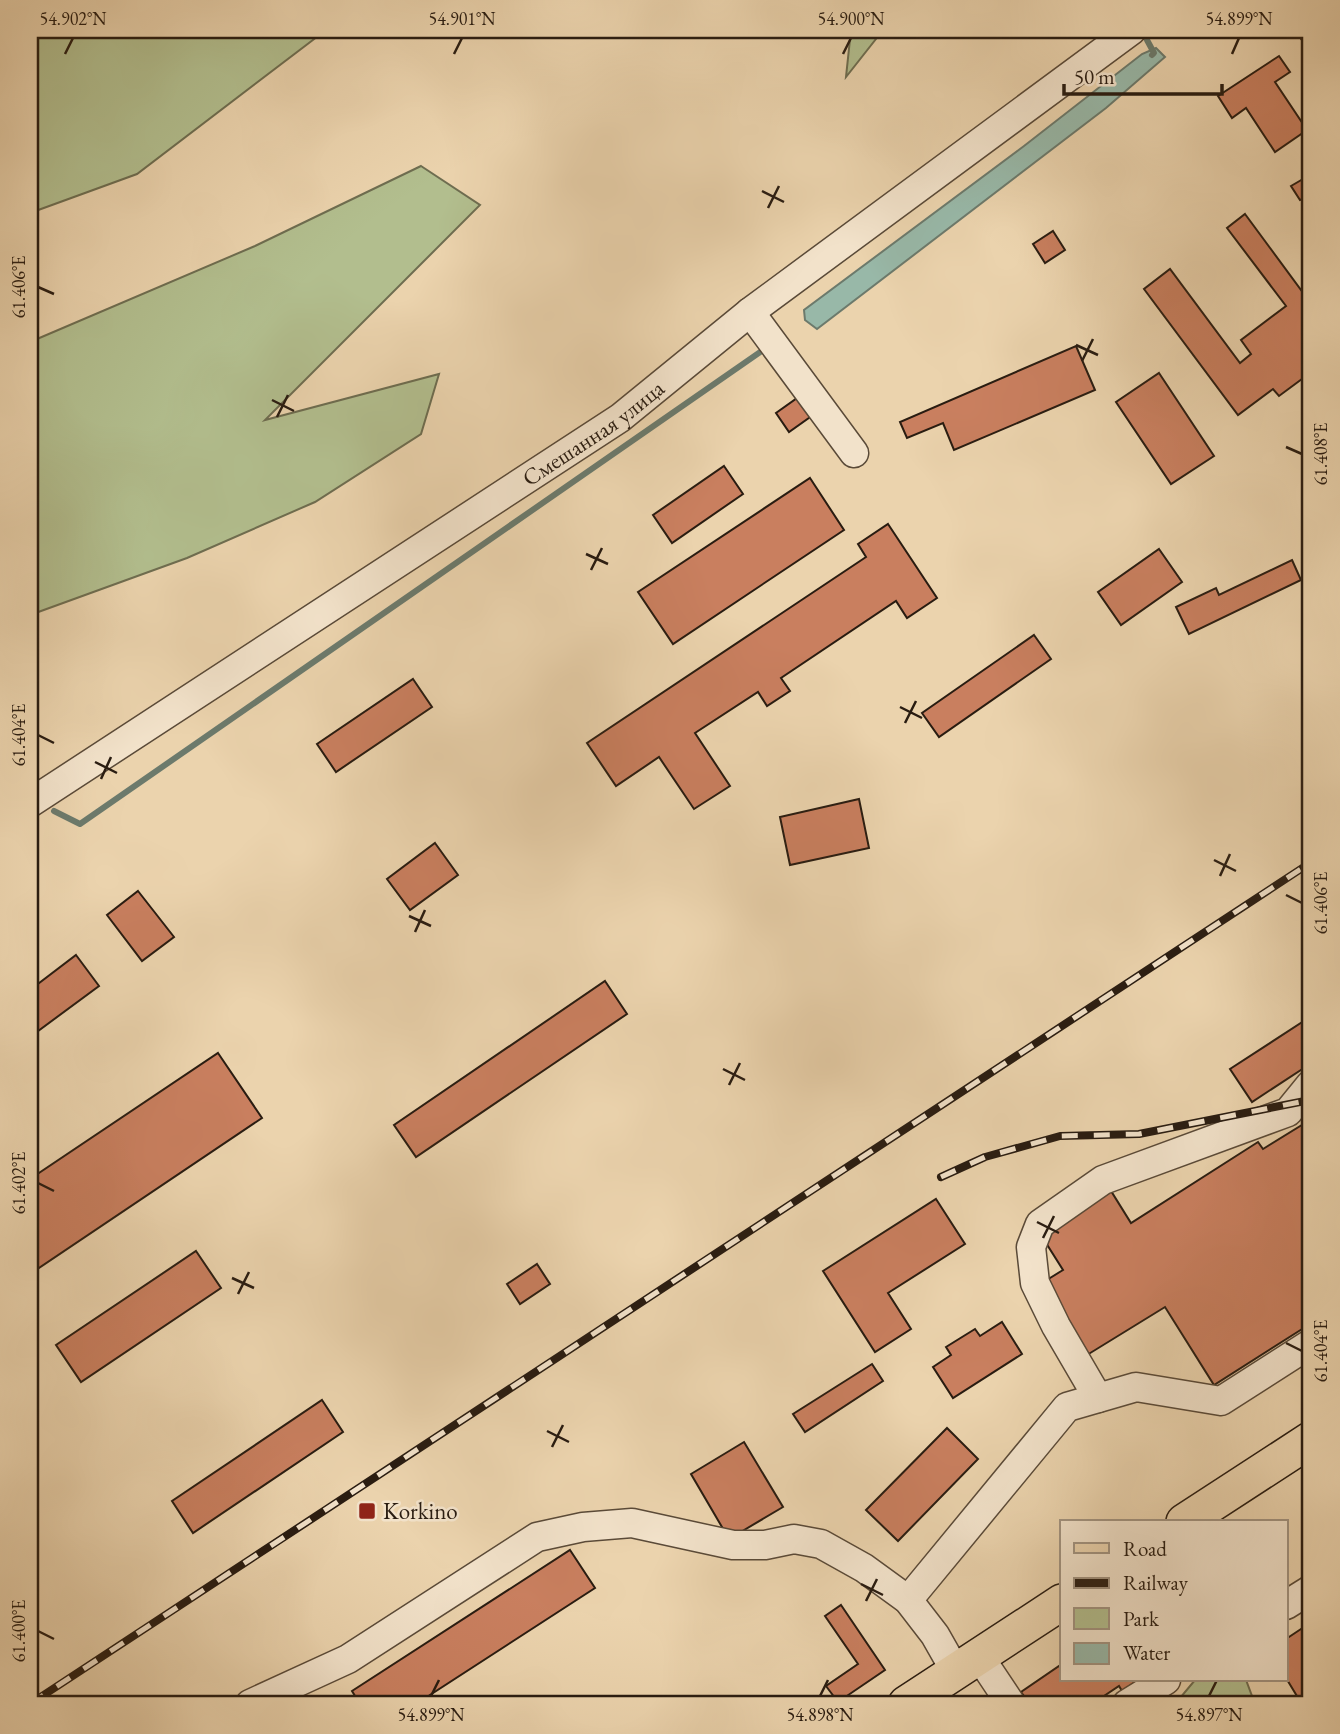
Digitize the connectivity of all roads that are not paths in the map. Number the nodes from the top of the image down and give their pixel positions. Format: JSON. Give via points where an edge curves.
{"nodes":[{"id":1,"x":1132,"y":30,"type":"edge"},
{"id":2,"x":750,"y":312,"type":"junction"},
{"id":3,"x":854,"y":453,"type":"dead end"},
{"id":4,"x":30,"y":803,"type":"edge"},
{"id":5,"x":1310,"y":1085,"type":"edge"},
{"id":6,"x":1310,"y":1344,"type":"edge"},
{"id":7,"x":1098,"y":1398,"type":"junction"},
{"id":8,"x":1310,"y":1440,"type":"edge"},
{"id":9,"x":1187,"y":1520,"type":"edge"},
{"id":10,"x":1310,"y":1590,"type":"edge"},
{"id":11,"x":908,"y":1600,"type":"junction"},
{"id":12,"x":1060,"y":1603,"type":"edge"},
{"id":13,"x":1288,"y":1604,"type":"edge"},
{"id":14,"x":967,"y":1664,"type":"junction"},
{"id":15,"x":1163,"y":1682,"type":"edge"},
{"id":16,"x":250,"y":1704,"type":"edge"},
{"id":17,"x":906,"y":1704,"type":"edge"},
{"id":18,"x":1011,"y":1704,"type":"edge"},
{"id":19,"x":1127,"y":1704,"type":"edge"}],
"edges":[{"from":1,"to":2,"type":"street","name":"Смешанная улица"},
{"from":2,"to":3,"type":"street"},
{"from":2,"to":4,"type":"street","name":"Смешанная улица","via":[[620,418]]},
{"from":5,"to":7,"type":"street","via":[[1288,1112],[1103,1181],[1040,1224],[1031,1247],[1035,1283]]},
{"from":6,"to":7,"type":"street","via":[[1221,1401],[1136,1387]]},
{"from":7,"to":11,"type":"street","via":[[1067,1408]]},
{"from":8,"to":9,"type":"main road"},
{"from":10,"to":13,"type":"street"},
{"from":11,"to":14,"type":"street","via":[[935,1635]]},
{"from":11,"to":16,"type":"street","via":[[821,1544],[794,1539],[733,1545],[632,1523],[583,1527],[537,1537],[348,1659]]},
{"from":12,"to":14,"type":"main road"},
{"from":14,"to":17,"type":"main road"},
{"from":14,"to":18,"type":"street"},
{"from":15,"to":19,"type":"street"}]}
